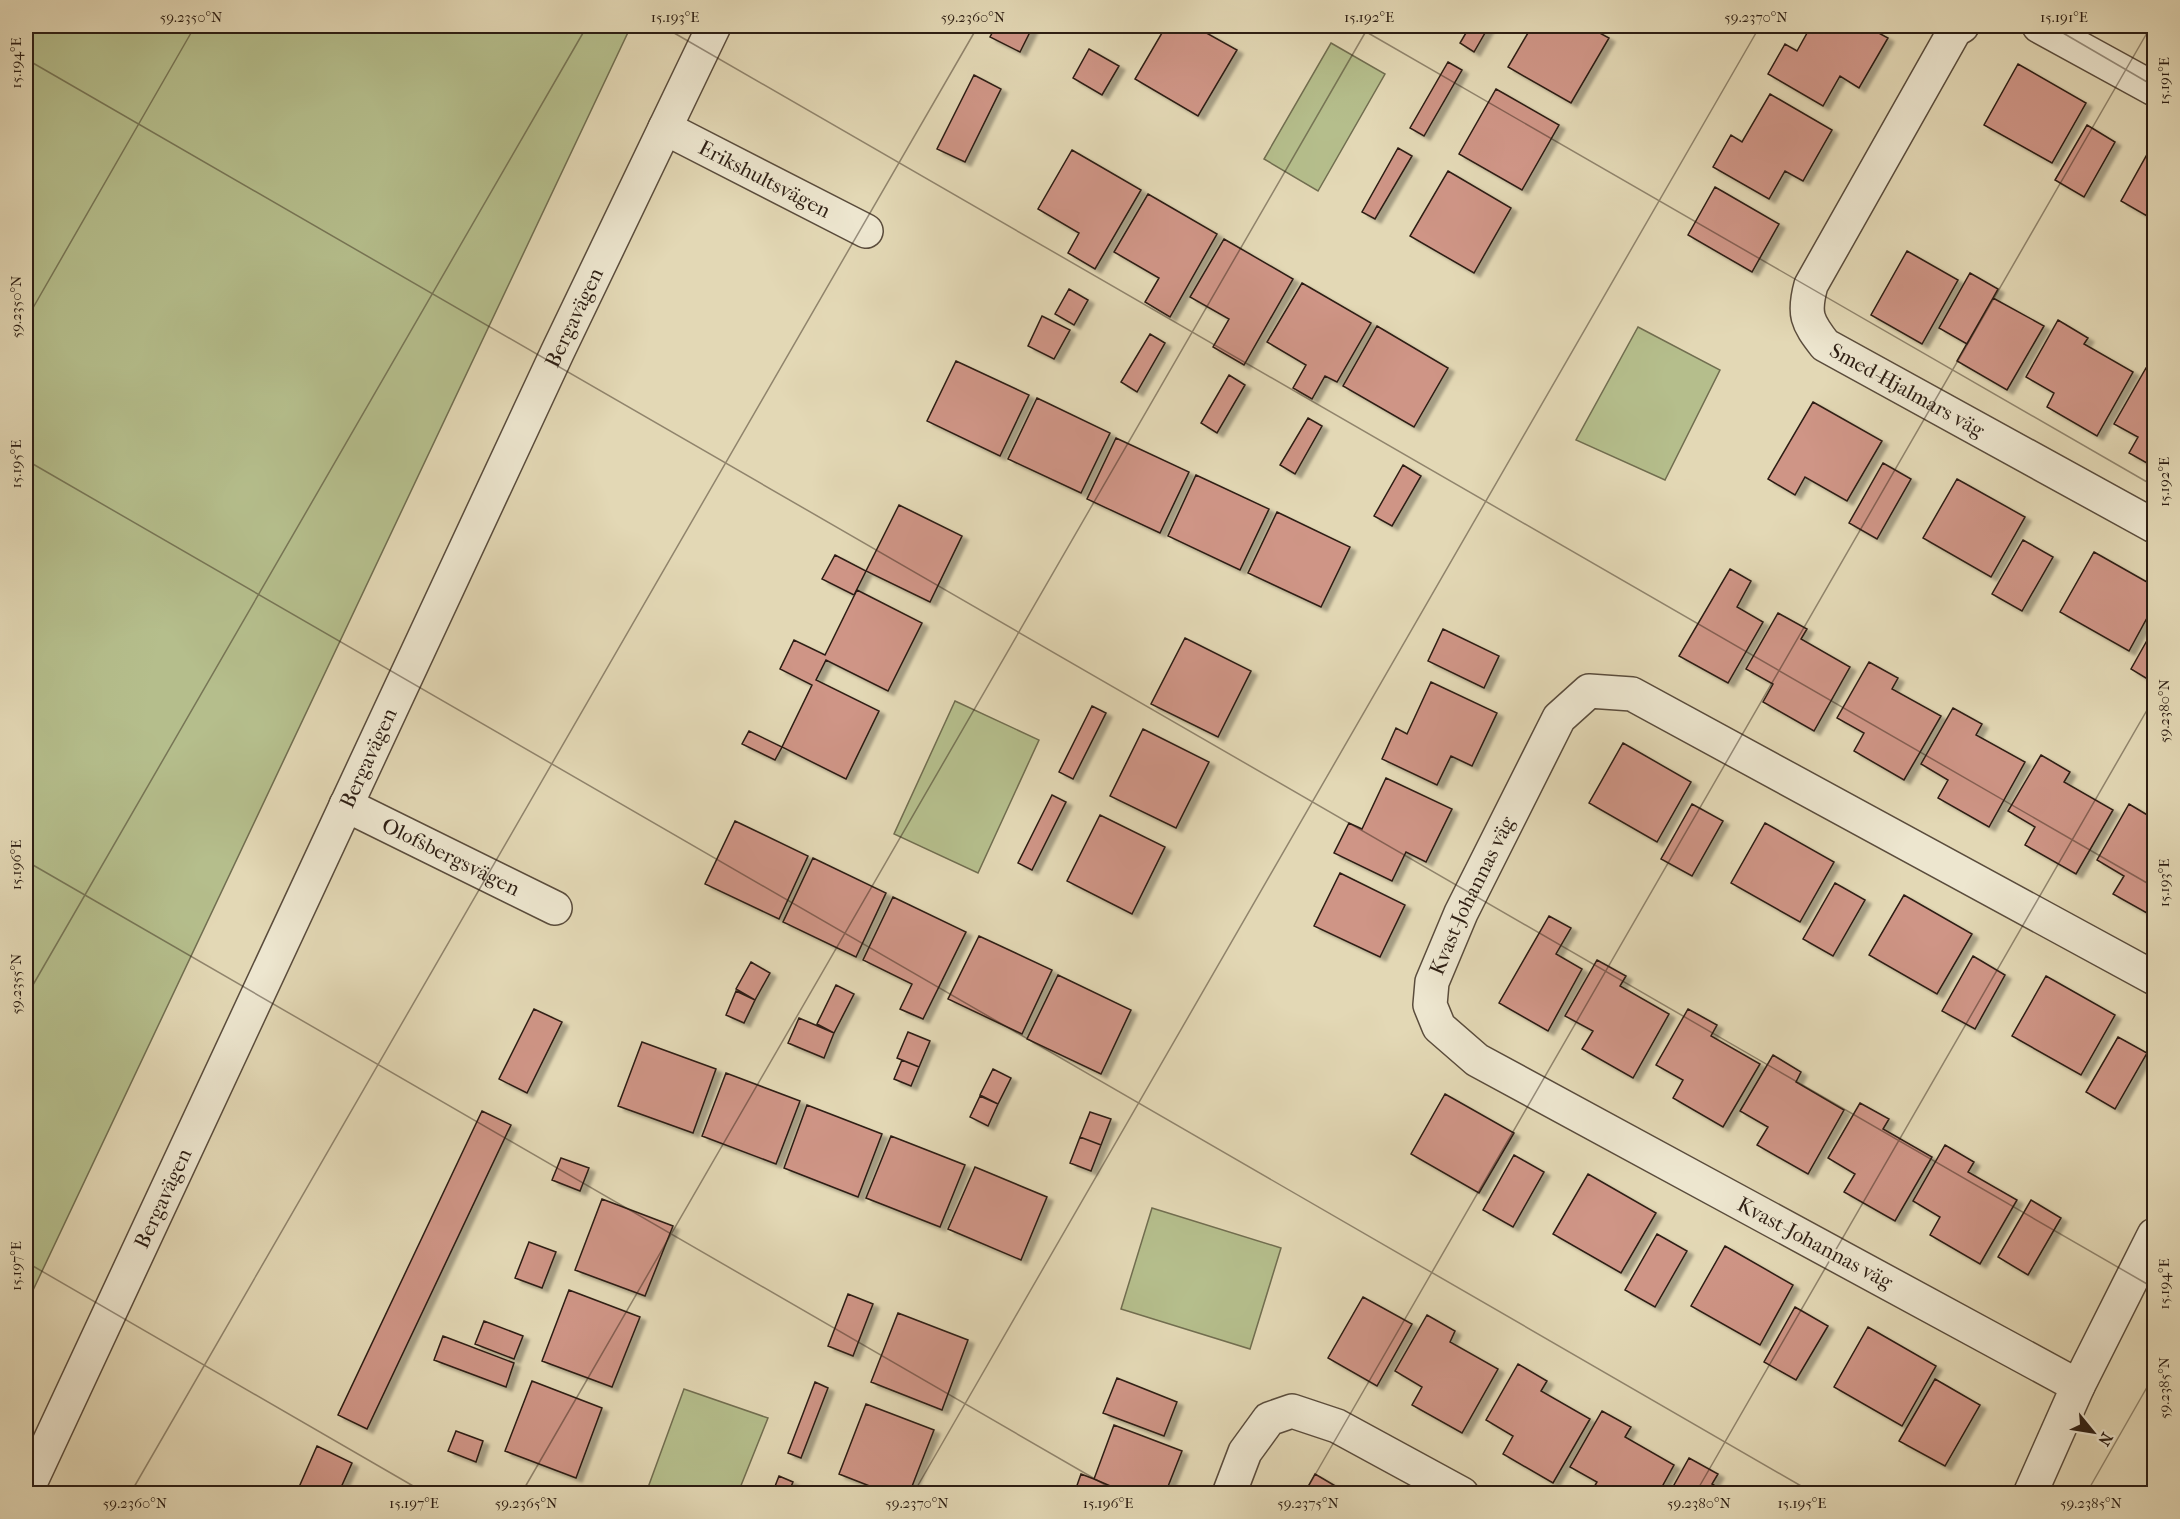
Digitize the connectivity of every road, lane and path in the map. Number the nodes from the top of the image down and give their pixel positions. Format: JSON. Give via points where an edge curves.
{"nodes":[{"id":1,"x":714,"y":26,"type":"edge"},
{"id":2,"x":1962,"y":26,"type":"edge"},
{"id":3,"x":2039,"y":26,"type":"edge"},
{"id":4,"x":2154,"y":89,"type":"edge"},
{"id":5,"x":665,"y":128,"type":"junction"},
{"id":6,"x":866,"y":231,"type":"dead end"},
{"id":7,"x":2154,"y":526,"type":"edge"},
{"id":8,"x":346,"y":805,"type":"junction"},
{"id":9,"x":555,"y":908,"type":"dead end"},
{"id":10,"x":2154,"y":978,"type":"edge"},
{"id":11,"x":2154,"y":1235,"type":"edge"},
{"id":12,"x":2078,"y":1386,"type":"junction"},
{"id":13,"x":26,"y":1492,"type":"edge"},
{"id":14,"x":1229,"y":1494,"type":"edge"},
{"id":15,"x":1462,"y":1494,"type":"edge"},
{"id":16,"x":2030,"y":1494,"type":"edge"}],
"edges":[{"from":1,"to":5,"type":"street","name":"Bergavägen"},
{"from":2,"to":7,"type":"street","name":"Smed-Hjalmars väg","via":[[1955,30],[1811,285],[1805,306],[1810,326],[1825,345]]},
{"from":3,"to":4,"type":"street"},
{"from":5,"to":6,"type":"street","name":"Erikshultsvägen"},
{"from":5,"to":8,"type":"street","name":"Bergavägen"},
{"from":8,"to":9,"type":"street","name":"Olofsbergsvägen"},
{"from":8,"to":13,"type":"street","name":"Bergavägen"},
{"from":10,"to":12,"type":"street","name":"Kvast-Johannas väg","via":[[1632,694],[1589,691],[1559,718],[1461,913],[1432,982],[1430,1005],[1439,1027],[1477,1060]]},
{"from":11,"to":12,"type":"street"},
{"from":12,"to":16,"type":"street"},
{"from":14,"to":15,"type":"street","via":[[1245,1452],[1269,1419],[1292,1411],[1337,1426]]}]}
